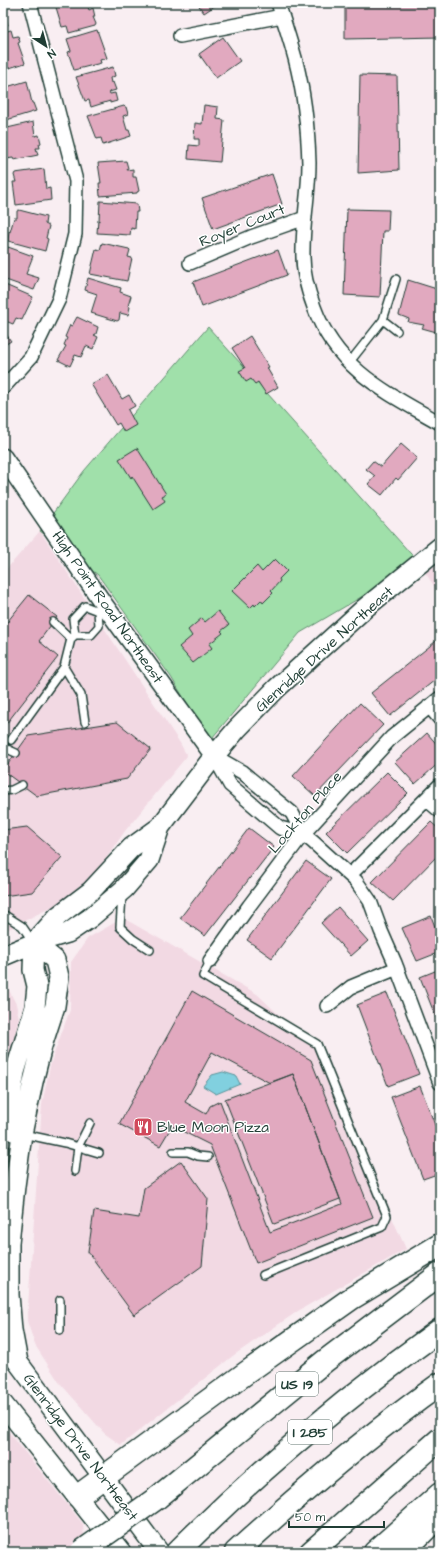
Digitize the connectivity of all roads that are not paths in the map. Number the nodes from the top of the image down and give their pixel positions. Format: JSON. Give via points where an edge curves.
{"nodes":[{"id":1,"x":30,"y":3,"type":"edge"},
{"id":2,"x":278,"y":3,"type":"edge"},
{"id":3,"x":282,"y":16,"type":"junction"},
{"id":4,"x":180,"y":36,"type":"dead end"},
{"id":5,"x":305,"y":218,"type":"junction"},
{"id":6,"x":190,"y":263,"type":"dead end"},
{"id":7,"x":396,"y":279,"type":"dead end"},
{"id":8,"x":382,"y":320,"type":"junction"},
{"id":9,"x":397,"y":331,"type":"dead end"},
{"id":10,"x":349,"y":363,"type":"junction"},
{"id":11,"x":3,"y":388,"type":"edge"},
{"id":12,"x":440,"y":423,"type":"edge"},
{"id":13,"x":3,"y":458,"type":"edge"},
{"id":14,"x":440,"y":547,"type":"edge"},
{"id":15,"x":102,"y":608,"type":"junction"},
{"id":16,"x":53,"y":622,"type":"dead end"},
{"id":17,"x":73,"y":637,"type":"junction"},
{"id":18,"x":64,"y":667,"type":"junction"},
{"id":19,"x":440,"y":698,"type":"edge"},
{"id":20,"x":429,"y":706,"type":"junction"},
{"id":21,"x":440,"y":719,"type":"edge"},
{"id":22,"x":85,"y":722,"type":"dead end"},
{"id":23,"x":6,"y":745,"type":"edge"},
{"id":24,"x":16,"y":753,"type":"dead end"},
{"id":25,"x":214,"y":756,"type":"junction"},
{"id":26,"x":22,"y":785,"type":"dead end"},
{"id":27,"x":440,"y":785,"type":"edge"},
{"id":28,"x":3,"y":791,"type":"edge"},
{"id":29,"x":426,"y":798,"type":"junction"},
{"id":30,"x":276,"y":811,"type":"junction"},
{"id":31,"x":440,"y":811,"type":"edge"},
{"id":32,"x":160,"y":827,"type":"junction"},
{"id":33,"x":304,"y":834,"type":"junction"},
{"id":34,"x":350,"y":875,"type":"junction"},
{"id":35,"x":124,"y":889,"type":"junction"},
{"id":36,"x":3,"y":914,"type":"edge"},
{"id":37,"x":34,"y":944,"type":"junction"},
{"id":38,"x":150,"y":950,"type":"dead end"},
{"id":39,"x":3,"y":956,"type":"edge"},
{"id":40,"x":210,"y":961,"type":"joint"},
{"id":41,"x":397,"y":968,"type":"junction"},
{"id":42,"x":327,"y":1006,"type":"dead end"},
{"id":43,"x":440,"y":1083,"type":"edge"},
{"id":44,"x":90,"y":1123,"type":"dead end"},
{"id":45,"x":14,"y":1131,"type":"junction"},
{"id":46,"x":78,"y":1147,"type":"junction"},
{"id":47,"x":173,"y":1152,"type":"dead end"},
{"id":48,"x":99,"y":1153,"type":"dead end"},
{"id":49,"x":208,"y":1157,"type":"dead end"},
{"id":50,"x":75,"y":1171,"type":"dead end"},
{"id":51,"x":3,"y":1172,"type":"edge"},
{"id":52,"x":6,"y":1243,"type":"edge"},
{"id":53,"x":440,"y":1245,"type":"edge"},
{"id":54,"x":440,"y":1274,"type":"edge"},
{"id":55,"x":263,"y":1275,"type":"dead end"},
{"id":56,"x":60,"y":1300,"type":"dead end"},
{"id":57,"x":60,"y":1330,"type":"dead end"},
{"id":58,"x":440,"y":1330,"type":"edge"},
{"id":59,"x":3,"y":1343,"type":"edge"},
{"id":60,"x":18,"y":1362,"type":"junction"},
{"id":61,"x":440,"y":1384,"type":"edge"},
{"id":62,"x":3,"y":1404,"type":"edge"},
{"id":63,"x":440,"y":1439,"type":"edge"},
{"id":64,"x":103,"y":1477,"type":"junction"},
{"id":65,"x":440,"y":1494,"type":"edge"},
{"id":66,"x":78,"y":1496,"type":"junction"},
{"id":67,"x":440,"y":1515,"type":"edge"},
{"id":68,"x":182,"y":1547,"type":"edge"},
{"id":69,"x":81,"y":1552,"type":"edge"},
{"id":70,"x":121,"y":1552,"type":"edge"},
{"id":71,"x":159,"y":1552,"type":"edge"},
{"id":72,"x":236,"y":1552,"type":"edge"},
{"id":73,"x":311,"y":1552,"type":"edge"},
{"id":74,"x":375,"y":1552,"type":"edge"},
{"id":75,"x":403,"y":1552,"type":"edge"}],
"edges":[{"from":1,"to":11,"type":"street","via":[[76,181],[75,234],[59,299],[31,357]]},
{"from":2,"to":3,"type":"street"},
{"from":3,"to":4,"type":"street"},
{"from":3,"to":5,"type":"street","via":[[297,66],[307,132],[309,165]]},
{"from":5,"to":6,"type":"street","name":"Royer Court"},
{"from":5,"to":10,"type":"street","via":[[303,259],[308,290],[327,335]]},
{"from":7,"to":8,"type":"lane"},
{"from":8,"to":9,"type":"lane"},
{"from":8,"to":10,"type":"lane"},
{"from":10,"to":12,"type":"street","via":[[367,379]]},
{"from":13,"to":15,"type":"street","name":"High Point Road Northeast"},
{"from":14,"to":25,"type":"main road","name":"Glenridge Drive Northeast","via":[[365,608],[306,661]]},
{"from":15,"to":17,"type":"lane","via":[[99,626],[91,635]]},
{"from":15,"to":17,"type":"lane","via":[[85,606],[74,618]]},
{"from":15,"to":25,"type":"street","name":"High Point Road Northeast"},
{"from":16,"to":17,"type":"lane"},
{"from":17,"to":18,"type":"lane"},
{"from":18,"to":22,"type":"lane","via":[[81,695]]},
{"from":18,"to":23,"type":"lane"},
{"from":19,"to":20,"type":"street","name":"Lockton Place"},
{"from":20,"to":21,"type":"street"},
{"from":20,"to":33,"type":"street","name":"Lockton Place","via":[[392,737]]},
{"from":23,"to":24,"type":"lane"},
{"from":25,"to":30,"type":"street","via":[[242,772]]},
{"from":25,"to":30,"type":"street","via":[[230,785]]},
{"from":25,"to":32,"type":"main road","name":"Glenridge Drive Northeast"},
{"from":26,"to":28,"type":"lane"},
{"from":27,"to":29,"type":"street"},
{"from":29,"to":31,"type":"street"},
{"from":29,"to":34,"type":"street"},
{"from":30,"to":33,"type":"street","via":[[292,812]]},
{"from":30,"to":33,"type":"street","via":[[280,828]]},
{"from":32,"to":35,"type":"main road","via":[[149,860]]},
{"from":32,"to":37,"type":"main road","via":[[131,848],[91,891],[58,916]]},
{"from":33,"to":34,"type":"street"},
{"from":33,"to":40,"type":"street","name":"Lockton Place"},
{"from":34,"to":41,"type":"street","via":[[370,901]]},
{"from":35,"to":37,"type":"main road","via":[[68,933]]},
{"from":35,"to":38,"type":"lane","via":[[120,907],[120,927]]},
{"from":36,"to":37,"type":"lane","via":[[22,926]]},
{"from":37,"to":39,"type":"main road"},
{"from":37,"to":45,"type":"main road","name":"Glenridge Drive Northeast","via":[[55,960],[59,977],[55,1006]]},
{"from":40,"to":55,"type":"lane","via":[[203,976],[318,1044],[387,1216],[382,1227]]},
{"from":41,"to":42,"type":"street","via":[[351,987]]},
{"from":41,"to":43,"type":"street"},
{"from":44,"to":46,"type":"lane"},
{"from":45,"to":46,"type":"lane"},
{"from":45,"to":51,"type":"lane"},
{"from":45,"to":52,"type":"main road","name":"Glenridge Drive Northeast","via":[[15,1186]]},
{"from":46,"to":48,"type":"lane"},
{"from":46,"to":50,"type":"lane"},
{"from":47,"to":49,"type":"lane","via":[[188,1152]]},
{"from":52,"to":60,"type":"main road","name":"Glenridge Drive Northeast","via":[[12,1330]]},
{"from":53,"to":64,"type":"highway","via":[[352,1298]]},
{"from":54,"to":69,"type":"highway","number":"US 19","bridge":true,"via":[[325,1361],[157,1498]]},
{"from":56,"to":57,"type":"lane"},
{"from":58,"to":68,"type":"highway","number":"I 285","via":[[348,1400],[246,1487]]},
{"from":59,"to":60,"type":"main road"},
{"from":60,"to":64,"type":"main road","name":"Glenridge Drive Northeast"},
{"from":61,"to":72,"type":"highway","number":"I 285","via":[[327,1472]]},
{"from":62,"to":66,"type":"main road","name":"Glenridge Drive Northeast"},
{"from":63,"to":73,"type":"highway"},
{"from":64,"to":66,"type":"highway"},
{"from":64,"to":71,"type":"main road","name":"Glenridge Drive Northeast"},
{"from":65,"to":74,"type":"highway"},
{"from":66,"to":70,"type":"main road","name":"Glenridge Drive Northeast"},
{"from":67,"to":75,"type":"highway"}]}
